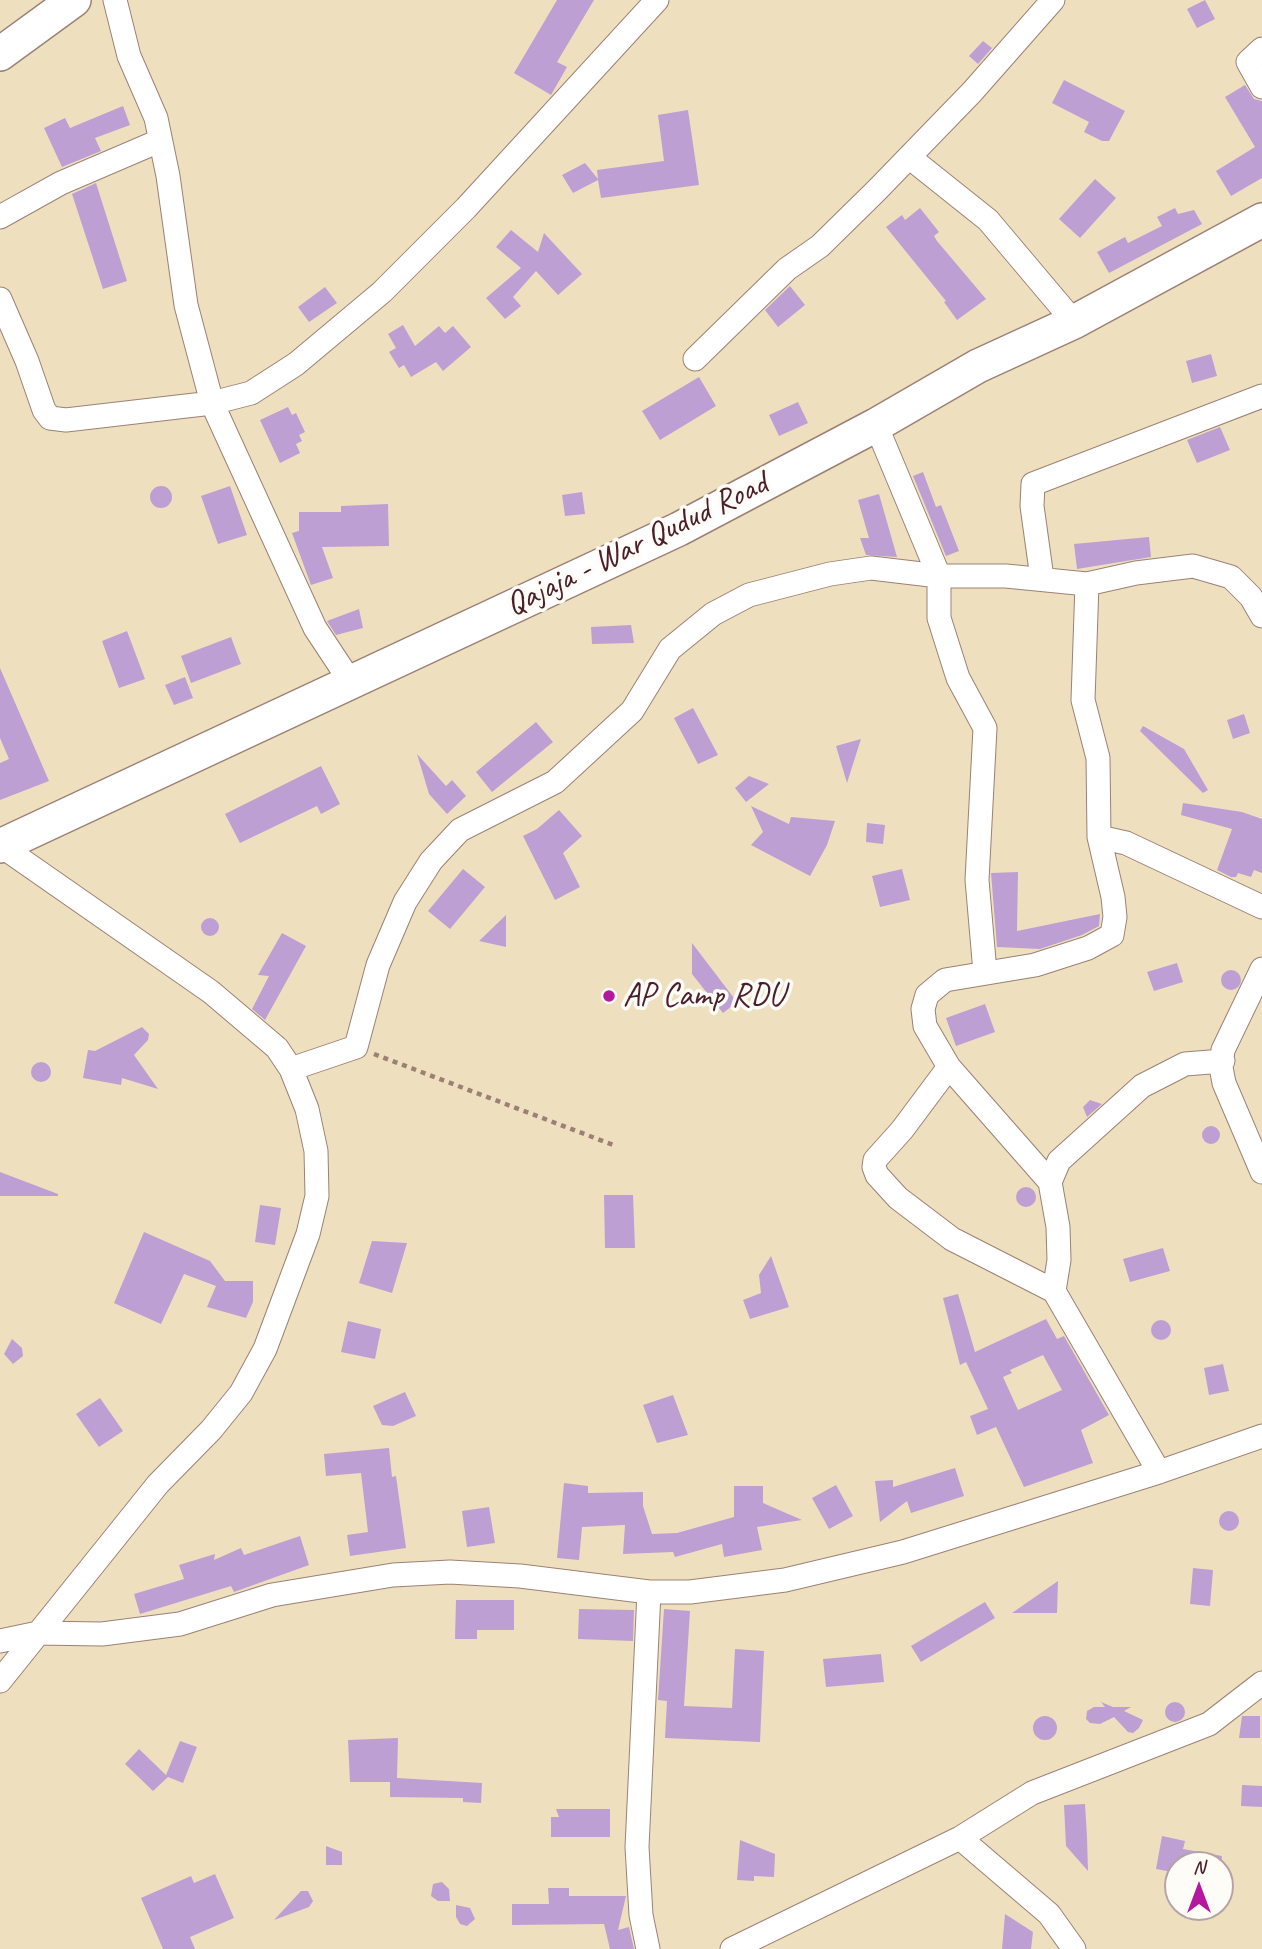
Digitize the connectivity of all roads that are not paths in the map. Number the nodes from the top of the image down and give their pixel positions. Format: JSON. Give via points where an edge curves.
{"nodes":[{"id":1,"x":74,"y":0,"type":"edge"},
{"id":2,"x":115,"y":0,"type":"edge"},
{"id":3,"x":657,"y":0,"type":"edge"},
{"id":4,"x":1053,"y":0,"type":"edge"},
{"id":5,"x":1262,"y":49,"type":"edge"},
{"id":6,"x":0,"y":54,"type":"edge"},
{"id":7,"x":1262,"y":87,"type":"edge"},
{"id":8,"x":159,"y":141,"type":"junction"},
{"id":9,"x":909,"y":157,"type":"junction"},
{"id":10,"x":0,"y":217,"type":"edge"},
{"id":11,"x":1262,"y":220,"type":"edge"},
{"id":12,"x":0,"y":299,"type":"edge"},
{"id":13,"x":1073,"y":322,"type":"junction"},
{"id":14,"x":695,"y":359,"type":"dead end"},
{"id":15,"x":1262,"y":396,"type":"edge"},
{"id":16,"x":212,"y":403,"type":"junction"},
{"id":17,"x":876,"y":425,"type":"junction"},
{"id":18,"x":939,"y":576,"type":"junction"},
{"id":19,"x":1042,"y":578,"type":"junction"},
{"id":20,"x":1087,"y":584,"type":"junction"},
{"id":21,"x":1262,"y":617,"type":"edge"},
{"id":22,"x":350,"y":681,"type":"junction"},
{"id":23,"x":1099,"y":837,"type":"junction"},
{"id":24,"x":0,"y":845,"type":"edge"},
{"id":25,"x":1262,"y":907,"type":"edge"},
{"id":26,"x":1262,"y":968,"type":"edge"},
{"id":27,"x":985,"y":972,"type":"junction"},
{"id":28,"x":1223,"y":1061,"type":"junction"},
{"id":29,"x":949,"y":1067,"type":"junction"},
{"id":30,"x":291,"y":1069,"type":"junction"},
{"id":31,"x":1262,"y":1172,"type":"edge"},
{"id":32,"x":1050,"y":1182,"type":"junction"},
{"id":33,"x":1054,"y":1291,"type":"junction"},
{"id":34,"x":1262,"y":1436,"type":"edge"},
{"id":35,"x":1159,"y":1472,"type":"junction"},
{"id":36,"x":649,"y":1592,"type":"junction"},
{"id":37,"x":38,"y":1633,"type":"junction"},
{"id":38,"x":0,"y":1641,"type":"edge"},
{"id":39,"x":0,"y":1681,"type":"edge"},
{"id":40,"x":1262,"y":1683,"type":"edge"},
{"id":41,"x":960,"y":1838,"type":"junction"},
{"id":42,"x":648,"y":1949,"type":"edge"},
{"id":43,"x":732,"y":1949,"type":"edge"},
{"id":44,"x":1074,"y":1949,"type":"edge"}],
"edges":[{"from":1,"to":6,"type":"street"},
{"from":2,"to":8,"type":"street","via":[[129,56],[156,118]]},
{"from":3,"to":16,"type":"street","via":[[466,208],[382,292],[296,364],[251,393]]},
{"from":4,"to":9,"type":"street"},
{"from":5,"to":7,"type":"street","via":[[1248,62]]},
{"from":8,"to":10,"type":"street","via":[[61,183]]},
{"from":8,"to":16,"type":"street","via":[[186,305]]},
{"from":9,"to":13,"type":"street","via":[[989,220]]},
{"from":9,"to":14,"type":"street","via":[[820,246],[787,269]]},
{"from":11,"to":13,"type":"street","name":"Qajaja - War Qudud Road"},
{"from":12,"to":16,"type":"street","via":[[50,418]]},
{"from":13,"to":17,"type":"street","name":"Qajaja - War Qudud Road","via":[[978,366]]},
{"from":15,"to":19,"type":"street","via":[[1032,484]]},
{"from":16,"to":22,"type":"street","via":[[315,628]]},
{"from":17,"to":18,"type":"street"},
{"from":17,"to":22,"type":"street","name":"Qajaja - War Qudud Road","via":[[679,529]]},
{"from":18,"to":19,"type":"street"},
{"from":18,"to":27,"type":"street","via":[[939,618],[948,648],[958,678],[985,728],[977,880]]},
{"from":18,"to":30,"type":"street","via":[[871,568],[830,574],[749,595],[713,614],[670,649],[632,711],[555,782],[460,830],[431,862],[405,902],[377,965],[356,1047]]},
{"from":19,"to":20,"type":"street"},
{"from":20,"to":21,"type":"street","via":[[1193,566],[1231,577],[1251,597]]},
{"from":20,"to":23,"type":"street","via":[[1083,701],[1098,758]]},
{"from":22,"to":24,"type":"street","name":"Qajaja - War Qudud Road"},
{"from":23,"to":25,"type":"street","via":[[1126,843]]},
{"from":23,"to":27,"type":"street","via":[[1113,897],[1112,935],[1035,965]]},
{"from":24,"to":30,"type":"street","via":[[211,992],[277,1048]]},
{"from":26,"to":28,"type":"street","via":[[1223,1050]]},
{"from":27,"to":29,"type":"street","via":[[945,980],[927,995],[925,1026]]},
{"from":28,"to":31,"type":"street","via":[[1224,1083]]},
{"from":28,"to":32,"type":"street","via":[[1185,1064],[1142,1086],[1059,1161]]},
{"from":29,"to":32,"type":"street"},
{"from":29,"to":33,"type":"street","via":[[876,1160],[877,1175],[898,1198],[952,1239]]},
{"from":30,"to":37,"type":"street","via":[[307,1109],[316,1151],[317,1196],[308,1234],[265,1349],[234,1402],[158,1484]]},
{"from":32,"to":33,"type":"street","via":[[1058,1227]]},
{"from":33,"to":35,"type":"street"},
{"from":34,"to":35,"type":"street"},
{"from":35,"to":36,"type":"street","via":[[845,1567],[735,1588]]},
{"from":36,"to":37,"type":"street","via":[[450,1572],[393,1575],[272,1595],[180,1623],[102,1634]]},
{"from":36,"to":42,"type":"street","via":[[637,1847]]},
{"from":37,"to":38,"type":"street"},
{"from":37,"to":39,"type":"street"},
{"from":40,"to":41,"type":"street","via":[[1209,1724],[1032,1793]]},
{"from":41,"to":43,"type":"street"},
{"from":41,"to":44,"type":"street","via":[[1049,1914]]}]}
